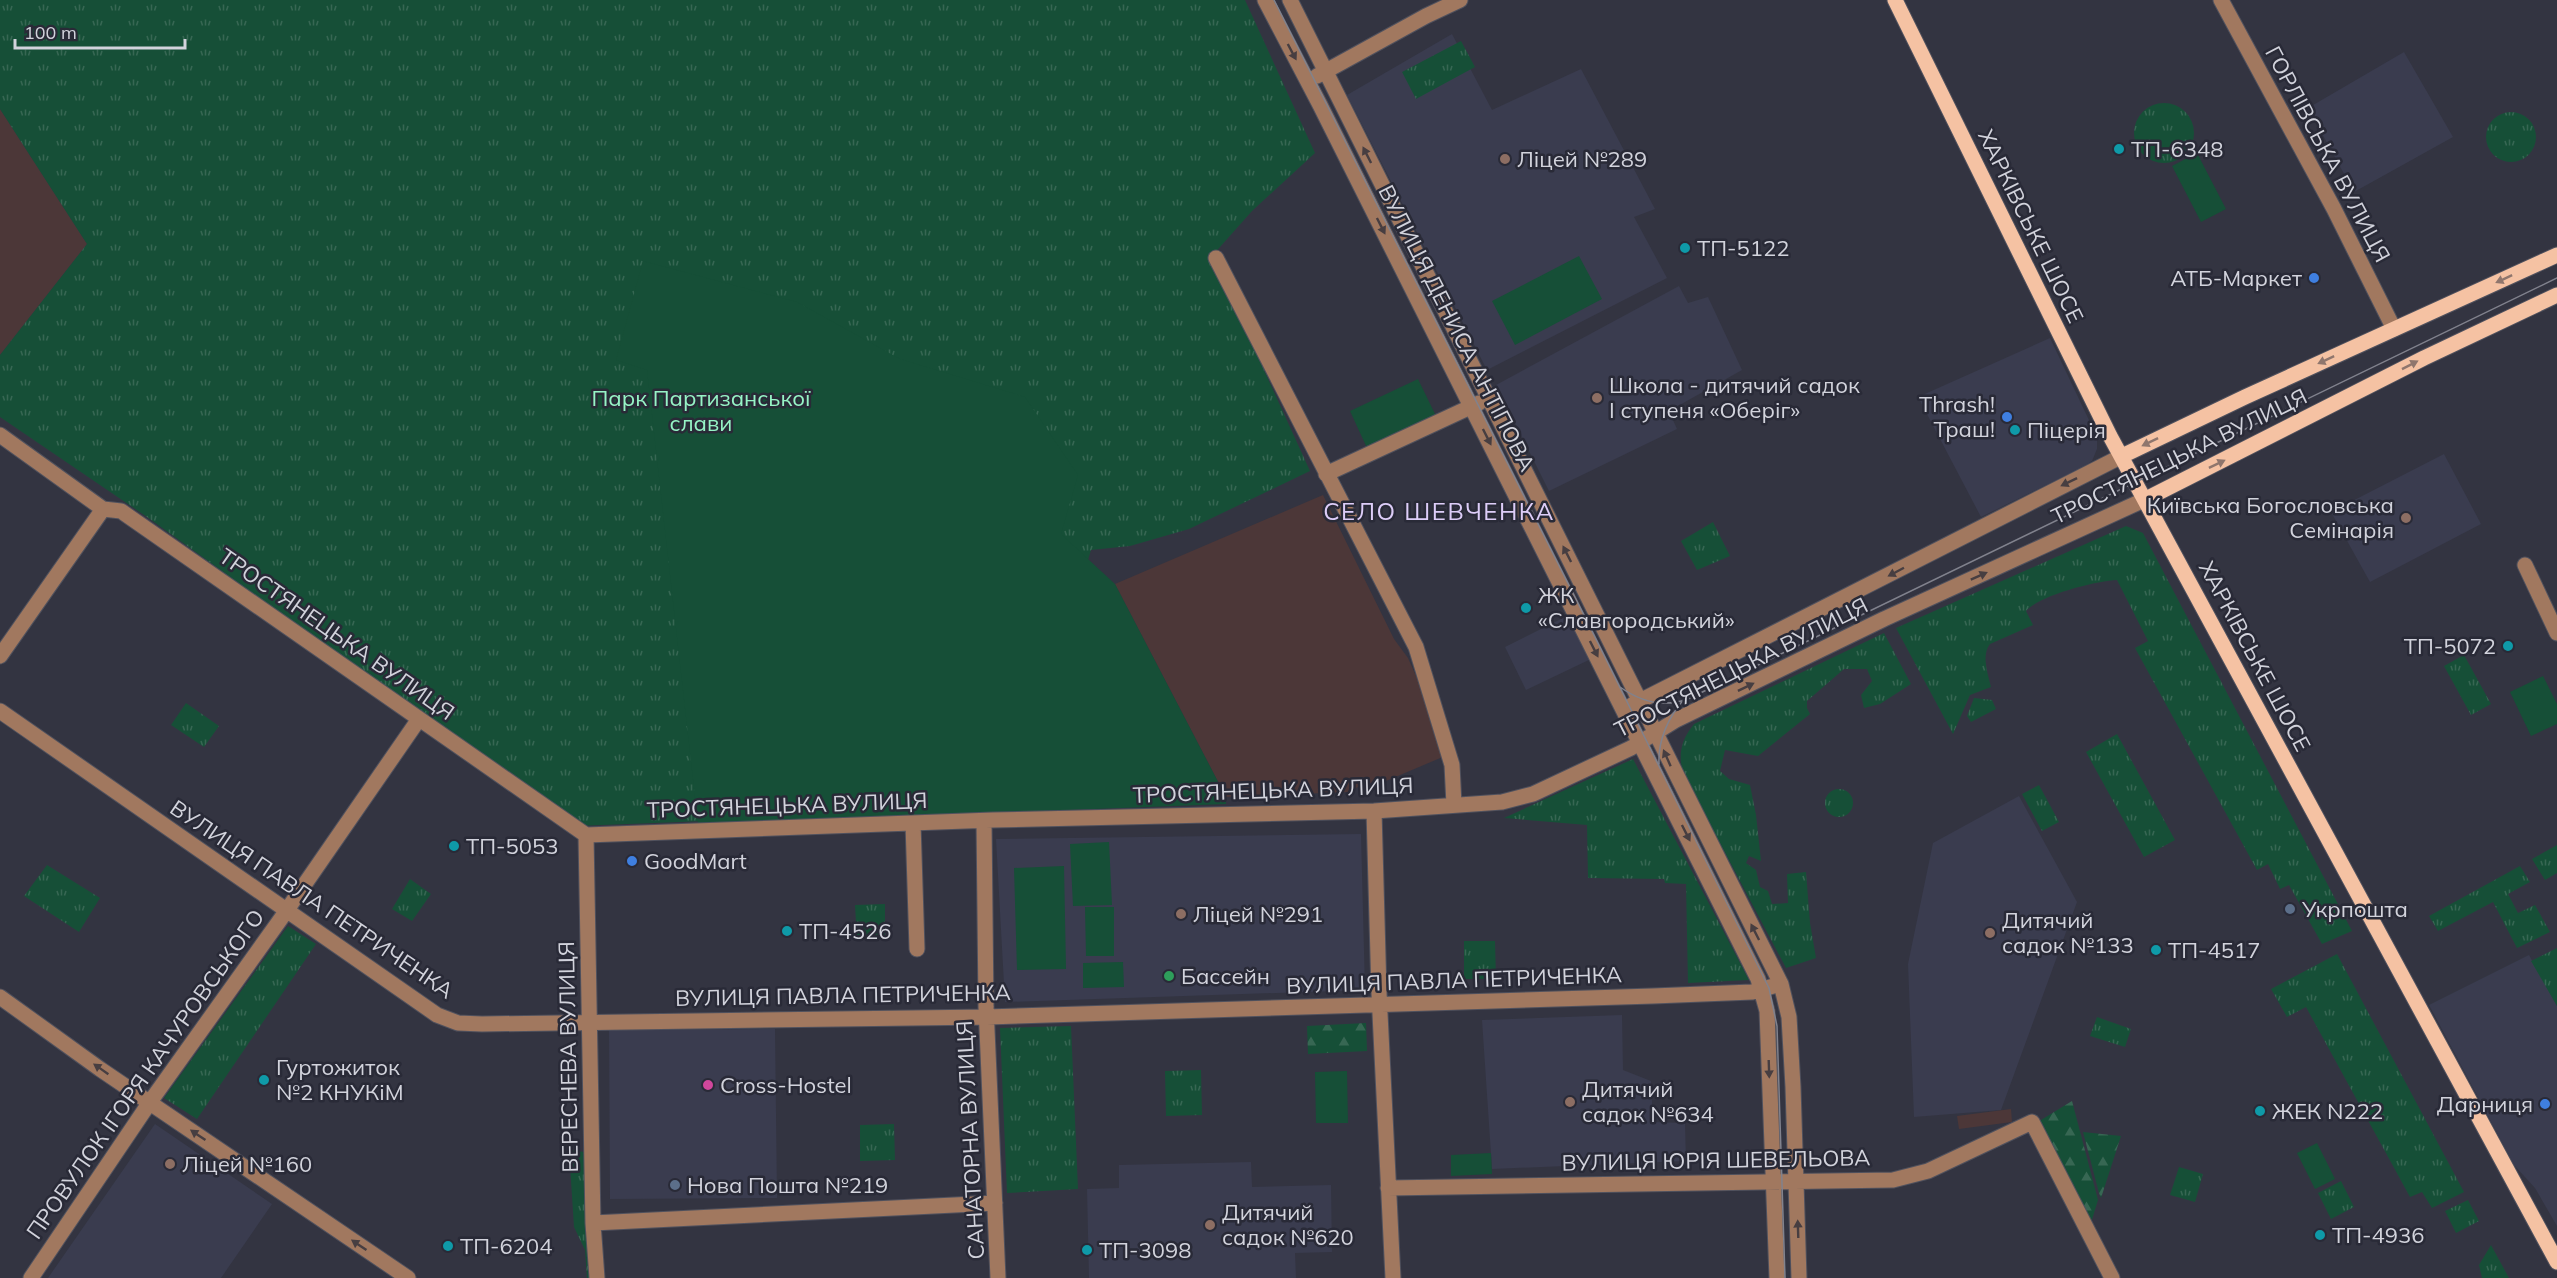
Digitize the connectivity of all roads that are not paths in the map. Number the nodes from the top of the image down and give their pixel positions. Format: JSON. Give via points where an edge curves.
{"nodes":[{"id":1,"x":1265,"y":0,"type":"edge"},
{"id":2,"x":1290,"y":0,"type":"edge"},
{"id":3,"x":1460,"y":0,"type":"edge"},
{"id":4,"x":1895,"y":0,"type":"edge"},
{"id":5,"x":2222,"y":0,"type":"edge"},
{"id":6,"x":1325,"y":72,"type":"junction"},
{"id":7,"x":1307,"y":81,"type":"junction"},
{"id":8,"x":2557,"y":255,"type":"edge"},
{"id":9,"x":1216,"y":258,"type":"dead end"},
{"id":10,"x":2557,"y":295,"type":"edge"},
{"id":11,"x":2394,"y":329,"type":"junction"},
{"id":12,"x":1490,"y":398,"type":"junction"},
{"id":13,"x":1472,"y":406,"type":"junction"},
{"id":14,"x":0,"y":435,"type":"edge"},
{"id":15,"x":2122,"y":456,"type":"junction"},
{"id":16,"x":1326,"y":474,"type":"junction"},
{"id":17,"x":2146,"y":499,"type":"junction"},
{"id":18,"x":103,"y":509,"type":"junction"},
{"id":19,"x":2524,"y":565,"type":"dead end"},
{"id":20,"x":2557,"y":633,"type":"edge"},
{"id":21,"x":0,"y":656,"type":"edge"},
{"id":22,"x":1641,"y":700,"type":"junction"},
{"id":23,"x":1624,"y":709,"type":"junction"},
{"id":24,"x":0,"y":711,"type":"edge"},
{"id":25,"x":419,"y":719,"type":"junction"},
{"id":26,"x":1656,"y":733,"type":"junction"},
{"id":27,"x":1641,"y":743,"type":"junction"},
{"id":28,"x":1454,"y":805,"type":"junction"},
{"id":29,"x":1374,"y":811,"type":"junction"},
{"id":30,"x":984,"y":820,"type":"junction"},
{"id":31,"x":913,"y":823,"type":"junction"},
{"id":32,"x":586,"y":836,"type":"junction"},
{"id":33,"x":286,"y":911,"type":"junction"},
{"id":34,"x":917,"y":949,"type":"dead end"},
{"id":35,"x":1781,"y":984,"type":"junction"},
{"id":36,"x":1762,"y":990,"type":"junction"},
{"id":37,"x":0,"y":997,"type":"edge"},
{"id":38,"x":1380,"y":1005,"type":"junction"},
{"id":39,"x":987,"y":1017,"type":"junction"},
{"id":40,"x":590,"y":1023,"type":"junction"},
{"id":41,"x":150,"y":1102,"type":"junction"},
{"id":42,"x":1773,"y":1181,"type":"junction"},
{"id":43,"x":1796,"y":1181,"type":"junction"},
{"id":44,"x":1388,"y":1188,"type":"junction"},
{"id":45,"x":995,"y":1203,"type":"junction"},
{"id":46,"x":593,"y":1223,"type":"junction"},
{"id":47,"x":2557,"y":1262,"type":"edge"},
{"id":48,"x":31,"y":1278,"type":"edge"},
{"id":49,"x":408,"y":1278,"type":"edge"},
{"id":50,"x":597,"y":1278,"type":"edge"},
{"id":51,"x":998,"y":1278,"type":"edge"},
{"id":52,"x":1393,"y":1278,"type":"edge"},
{"id":53,"x":1777,"y":1278,"type":"edge"},
{"id":54,"x":1799,"y":1278,"type":"edge"},
{"id":55,"x":2112,"y":1278,"type":"edge"}],
"edges":[{"from":1,"to":7,"type":"street","name":"ВУЛИЦЯ ДЕНИСА АНТІПОВА","one_way":true},
{"from":2,"to":6,"type":"street","name":"ВУЛИЦЯ ДЕНИСА АНТІПОВА"},
{"from":3,"to":6,"type":"street"},
{"from":4,"to":15,"type":"main road","name":"ХАРКІВСЬКЕ ШОСЕ"},
{"from":5,"to":11,"type":"street","name":"ГОРЛІВСЬКА ВУЛИЦЯ"},
{"from":6,"to":7,"type":"street"},
{"from":12,"to":6,"type":"street","name":"ВУЛИЦЯ ДЕНИСА АНТІПОВА","one_way":true},
{"from":7,"to":13,"type":"street","name":"ВУЛИЦЯ ДЕНИСА АНТІПОВА","one_way":true},
{"from":8,"to":11,"type":"main road","name":"ТРОСТЯНЕЦЬКА ВУЛИЦЯ","one_way":true},
{"from":9,"to":16,"type":"street"},
{"from":17,"to":10,"type":"main road","name":"ТРОСТЯНЕЦЬКА ВУЛИЦЯ","one_way":true},
{"from":11,"to":15,"type":"main road","name":"ТРОСТЯНЕЦЬКА ВУЛИЦЯ","one_way":true},
{"from":12,"to":13,"type":"street"},
{"from":22,"to":12,"type":"street","name":"ВУЛИЦЯ ДЕНИСА АНТІПОВА","one_way":true},
{"from":13,"to":16,"type":"street"},
{"from":13,"to":23,"type":"street","name":"ВУЛИЦЯ ДЕНИСА АНТІПОВА","one_way":true},
{"from":14,"to":18,"type":"street","name":"ТРОСТЯНЕЦЬКА ВУЛИЦЯ"},
{"from":15,"to":17,"type":"main road","name":"ХАРКІВСЬКЕ ШОСЕ"},
{"from":15,"to":22,"type":"street","name":"ТРОСТЯНЕЦЬКА ВУЛИЦЯ","one_way":true},
{"from":16,"to":28,"type":"street","via":[[1416,647],[1452,765]]},
{"from":26,"to":17,"type":"street","name":"ТРОСТЯНЕЦЬКА ВУЛИЦЯ","one_way":true,"via":[[1884,619]]},
{"from":17,"to":47,"type":"main road","name":"ХАРКІВСЬКЕ ШОСЕ"},
{"from":18,"to":21,"type":"street"},
{"from":18,"to":25,"type":"street","name":"ТРОСТЯНЕЦЬКА ВУЛИЦЯ","via":[[122,511]]},
{"from":19,"to":20,"type":"street"},
{"from":22,"to":23,"type":"street","name":"ТРОСТЯНЕЦЬКА ВУЛИЦЯ"},
{"from":22,"to":26,"type":"street","name":"ВУЛИЦЯ ДЕНИСА АНТІПОВА"},
{"from":23,"to":27,"type":"street","name":"ВУЛИЦЯ ДЕНИСА АНТІПОВА"},
{"from":24,"to":33,"type":"street","name":"ВУЛИЦЯ ПАВЛА ПЕТРИЧЕНКА"},
{"from":25,"to":32,"type":"street","name":"ТРОСТЯНЕЦЬКА ВУЛИЦЯ"},
{"from":25,"to":33,"type":"street","name":"ПРОВУЛОК ІГОРЯ КАЧУРОВСЬКОГО"},
{"from":26,"to":27,"type":"street","name":"ТРОСТЯНЕЦЬКА ВУЛИЦЯ"},
{"from":35,"to":26,"type":"street","name":"ВУЛИЦЯ ДЕНИСА АНТІПОВА","one_way":true},
{"from":27,"to":28,"type":"street","name":"ТРОСТЯНЕЦЬКА ВУЛИЦЯ","via":[[1533,794],[1502,802]]},
{"from":27,"to":36,"type":"street","name":"ВУЛИЦЯ ДЕНИСА АНТІПОВА","one_way":true},
{"from":28,"to":29,"type":"street","name":"ТРОСТЯНЕЦЬКА ВУЛИЦЯ"},
{"from":29,"to":30,"type":"street","name":"ТРОСТЯНЕЦЬКА ВУЛИЦЯ"},
{"from":29,"to":38,"type":"street"},
{"from":30,"to":31,"type":"street","name":"ТРОСТЯНЕЦЬКА ВУЛИЦЯ"},
{"from":30,"to":39,"type":"street","name":"САНАТОРНА ВУЛИЦЯ"},
{"from":31,"to":32,"type":"street","name":"ТРОСТЯНЕЦЬКА ВУЛИЦЯ"},
{"from":31,"to":34,"type":"street"},
{"from":32,"to":40,"type":"street","name":"ВЕРЕСНЕВА ВУЛИЦЯ"},
{"from":33,"to":40,"type":"street","name":"ВУЛИЦЯ ПАВЛА ПЕТРИЧЕНКА","via":[[437,1015],[458,1023]]},
{"from":33,"to":41,"type":"street","name":"ПРОВУЛОК ІГОРЯ КАЧУРОВСЬКОГО"},
{"from":35,"to":36,"type":"street","name":"ВУЛИЦЯ ПАВЛА ПЕТРИЧЕНКА"},
{"from":35,"to":43,"type":"street","name":"ВУЛИЦЯ ДЕНИСА АНТІПОВА","via":[[1789,1029]]},
{"from":36,"to":38,"type":"street","name":"ВУЛИЦЯ ПАВЛА ПЕТРИЧЕНКА"},
{"from":36,"to":42,"type":"street","name":"ВУЛИЦЯ ДЕНИСА АНТІПОВА","one_way":true,"via":[[1767,1011]]},
{"from":41,"to":37,"type":"street","one_way":true},
{"from":38,"to":39,"type":"street","name":"ВУЛИЦЯ ПАВЛА ПЕТРИЧЕНКА"},
{"from":38,"to":44,"type":"street"},
{"from":39,"to":40,"type":"street","name":"ВУЛИЦЯ ПАВЛА ПЕТРИЧЕНКА"},
{"from":39,"to":45,"type":"street","name":"САНАТОРНА ВУЛИЦЯ"},
{"from":40,"to":46,"type":"street","name":"ВЕРЕСНЕВА ВУЛИЦЯ"},
{"from":41,"to":48,"type":"street","name":"ПРОВУЛОК ІГОРЯ КАЧУРОВСЬКОГО"},
{"from":49,"to":41,"type":"street","one_way":true},
{"from":42,"to":43,"type":"street","name":"ВУЛИЦЯ ЮРІЯ ШЕВЕЛЬОВА"},
{"from":42,"to":44,"type":"street","name":"ВУЛИЦЯ ЮРІЯ ШЕВЕЛЬОВА"},
{"from":42,"to":53,"type":"street","name":"ВУЛИЦЯ ДЕНИСА АНТІПОВА"},
{"from":54,"to":43,"type":"street","name":"ВУЛИЦЯ ДЕНИСА АНТІПОВА","one_way":true},
{"from":43,"to":55,"type":"street","name":"ВУЛИЦЯ ЮРІЯ ШЕВЕЛЬОВА","via":[[1893,1180],[1928,1171],[2032,1122]]},
{"from":44,"to":52,"type":"street"},
{"from":45,"to":46,"type":"street"},
{"from":45,"to":51,"type":"street","name":"САНАТОРНА ВУЛИЦЯ"},
{"from":46,"to":50,"type":"street","name":"ВЕРЕСНЕВА ВУЛИЦЯ"}]}
